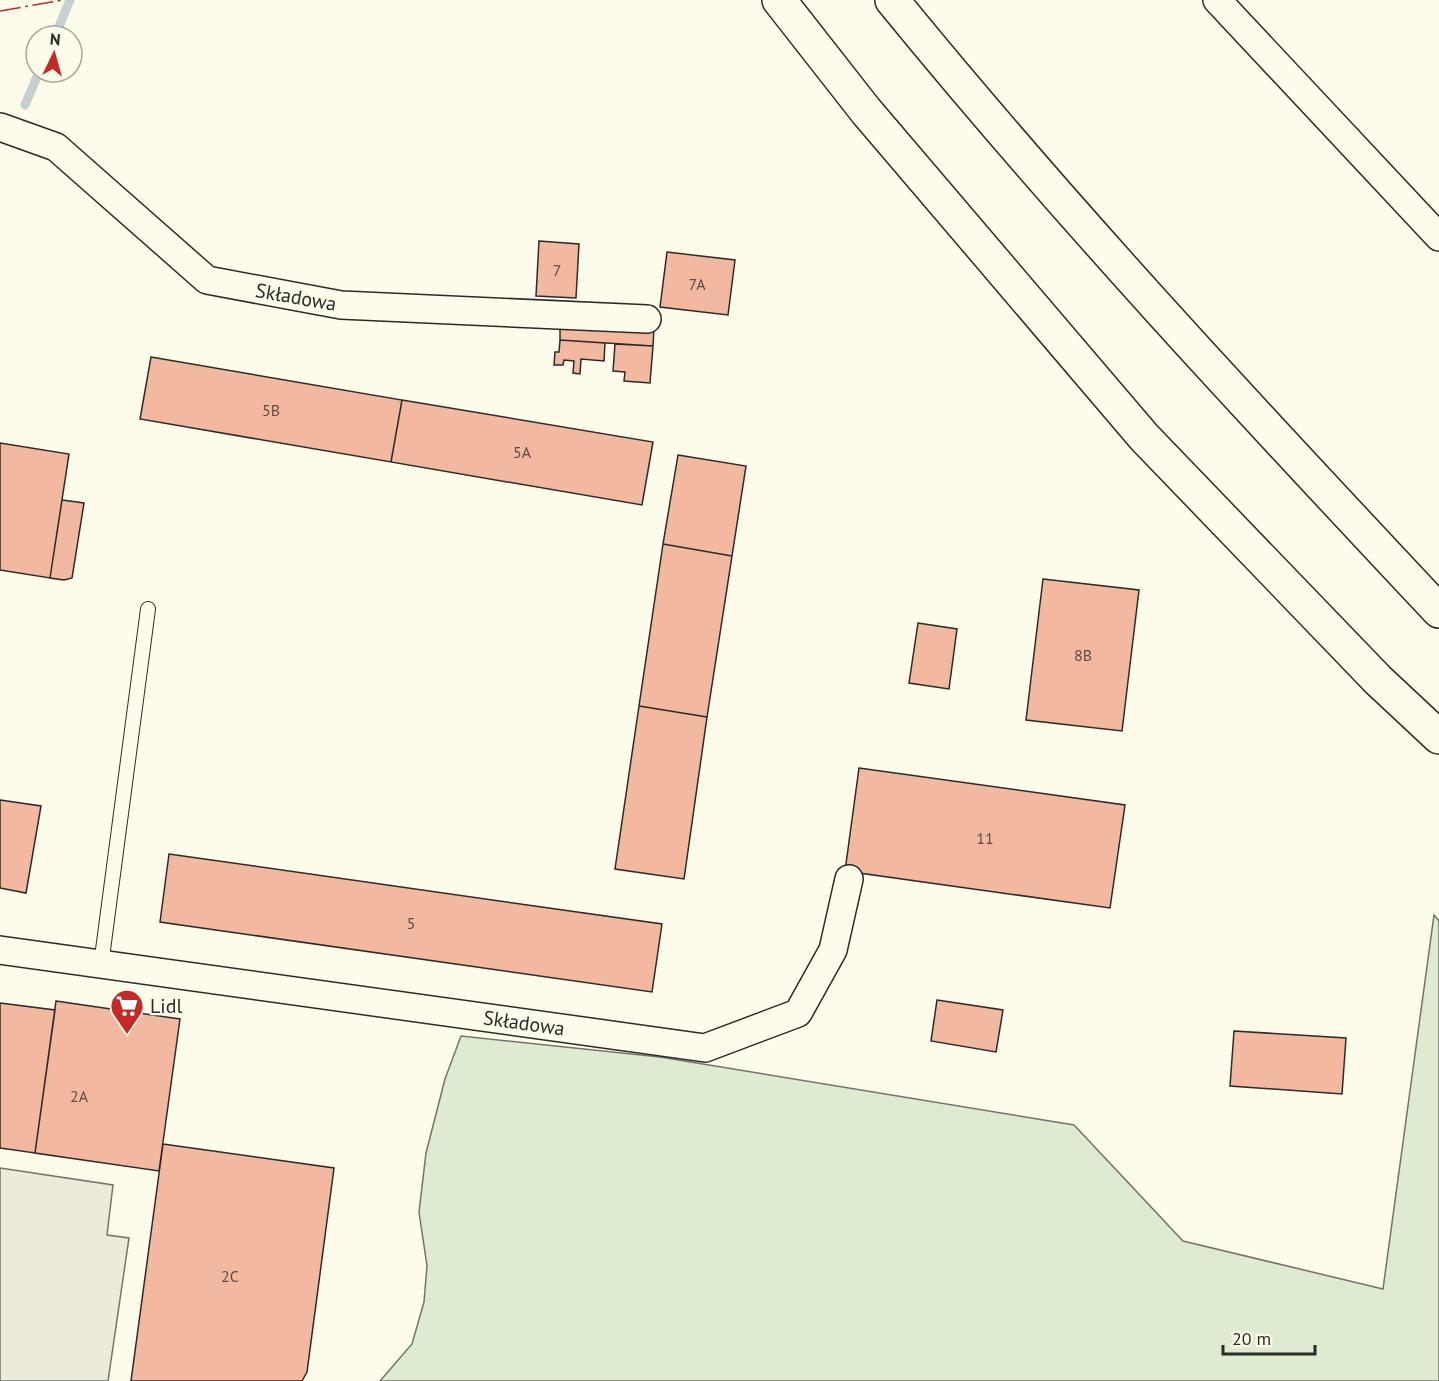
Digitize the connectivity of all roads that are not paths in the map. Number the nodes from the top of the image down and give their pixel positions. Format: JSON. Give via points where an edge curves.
{"nodes":[{"id":1,"x":779,"y":0,"type":"edge"},
{"id":2,"x":892,"y":0,"type":"edge"},
{"id":3,"x":1216,"y":0,"type":"edge"},
{"id":4,"x":0,"y":127,"type":"edge"},
{"id":5,"x":1439,"y":237,"type":"edge"},
{"id":6,"x":646,"y":319,"type":"dead end"},
{"id":7,"x":148,"y":609,"type":"dead end"},
{"id":8,"x":1439,"y":611,"type":"edge"},
{"id":9,"x":1439,"y":737,"type":"edge"},
{"id":10,"x":849,"y":879,"type":"dead end"},
{"id":11,"x":0,"y":950,"type":"edge"},
{"id":12,"x":101,"y":965,"type":"junction"}],
"edges":[{"from":1,"to":9,"type":"highway","via":[[866,111],[1144,437],[1378,680]]},
{"from":2,"to":8,"type":"highway","via":[[942,62],[1224,381]]},
{"from":3,"to":5,"type":"street"},
{"from":4,"to":6,"type":"street","name":"Składowa","via":[[56,147],[207,280],[341,305]]},
{"from":7,"to":12,"type":"lane"},
{"from":10,"to":12,"type":"street","name":"Składowa","via":[[832,950],[798,1013],[705,1048]]},
{"from":11,"to":12,"type":"street","name":"Składowa"}]}
